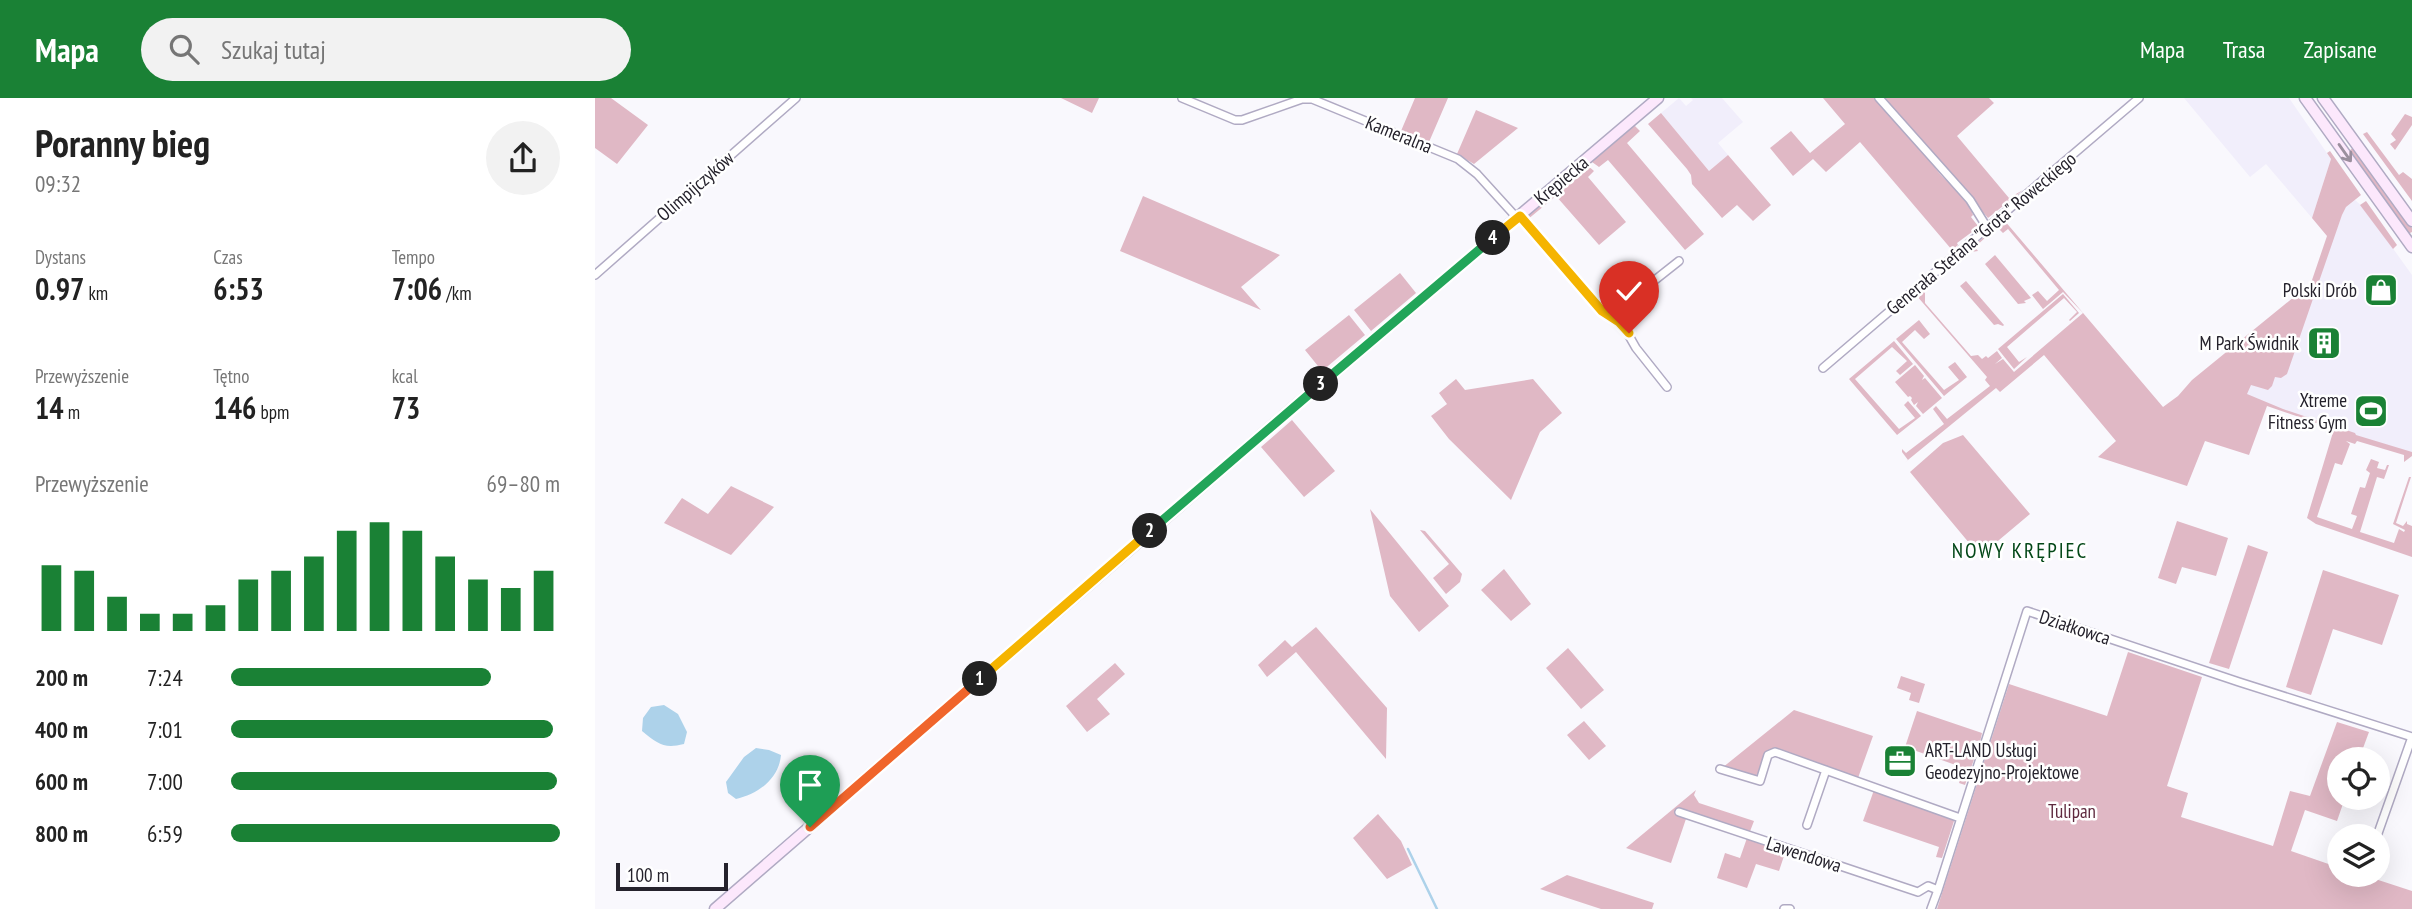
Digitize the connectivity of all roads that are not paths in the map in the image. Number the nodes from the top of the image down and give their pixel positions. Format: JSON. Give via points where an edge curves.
{"nodes":[{"id":1,"x":796,"y":98,"type":"edge"},
{"id":2,"x":1182,"y":98,"type":"edge"},
{"id":3,"x":1658,"y":98,"type":"edge"},
{"id":4,"x":1879,"y":98,"type":"edge"},
{"id":5,"x":2139,"y":98,"type":"edge"},
{"id":6,"x":2305,"y":98,"type":"edge"},
{"id":7,"x":2323,"y":98,"type":"edge"},
{"id":8,"x":1518,"y":217,"type":"junction"},
{"id":9,"x":2412,"y":221,"type":"edge"},
{"id":10,"x":1988,"y":229,"type":"junction"},
{"id":11,"x":2412,"y":247,"type":"edge"},
{"id":12,"x":1679,"y":261,"type":"dead end"},
{"id":13,"x":595,"y":275,"type":"edge"},
{"id":14,"x":1613,"y":318,"type":"junction"},
{"id":15,"x":1823,"y":368,"type":"dead end"},
{"id":16,"x":1667,"y":387,"type":"dead end"},
{"id":17,"x":2412,"y":737,"type":"edge"},
{"id":18,"x":1720,"y":769,"type":"dead end"},
{"id":19,"x":1826,"y":770,"type":"junction"},
{"id":20,"x":1679,"y":812,"type":"dead end"},
{"id":21,"x":1961,"y":818,"type":"junction"},
{"id":22,"x":2381,"y":824,"type":"edge"},
{"id":23,"x":1807,"y":825,"type":"dead end"},
{"id":24,"x":1938,"y":890,"type":"junction"},
{"id":25,"x":716,"y":909,"type":"edge"},
{"id":26,"x":1784,"y":909,"type":"edge"},
{"id":27,"x":1790,"y":909,"type":"edge"},
{"id":28,"x":1931,"y":909,"type":"edge"}],
"edges":[{"from":1,"to":13,"type":"street","name":"Olimpijczyków"},
{"from":2,"to":8,"type":"street","name":"Kameralna","via":[[1235,120],[1313,99],[1458,159]]},
{"from":3,"to":8,"type":"street","name":"Krępiecka"},
{"from":4,"to":10,"type":"street","via":[[1970,200]]},
{"from":5,"to":10,"type":"street","name":"Generała Stefana \"Grota\" Roweckiego"},
{"from":6,"to":11,"type":"street","one_way":true},
{"from":7,"to":9,"type":"street"},
{"from":8,"to":14,"type":"street","name":"Kameralna"},
{"from":8,"to":25,"type":"street","name":"Krępiecka"},
{"from":10,"to":15,"type":"street","name":"Generała Stefana \"Grota\" Roweckiego"},
{"from":12,"to":14,"type":"street"},
{"from":14,"to":16,"type":"street","name":"Kameralna"},
{"from":17,"to":21,"type":"street","name":"Działkowca","via":[[2027,611]]},
{"from":17,"to":22,"type":"street"},
{"from":18,"to":19,"type":"street","via":[[1760,780],[1768,755],[1775,752]]},
{"from":19,"to":21,"type":"street"},
{"from":19,"to":23,"type":"street"},
{"from":20,"to":24,"type":"street","name":"Lawendowa","via":[[1918,892],[1928,886]]},
{"from":21,"to":24,"type":"street","name":"Działkowca"},
{"from":24,"to":28,"type":"street","name":"Działkowca"},
{"from":26,"to":27,"type":"street"}]}
